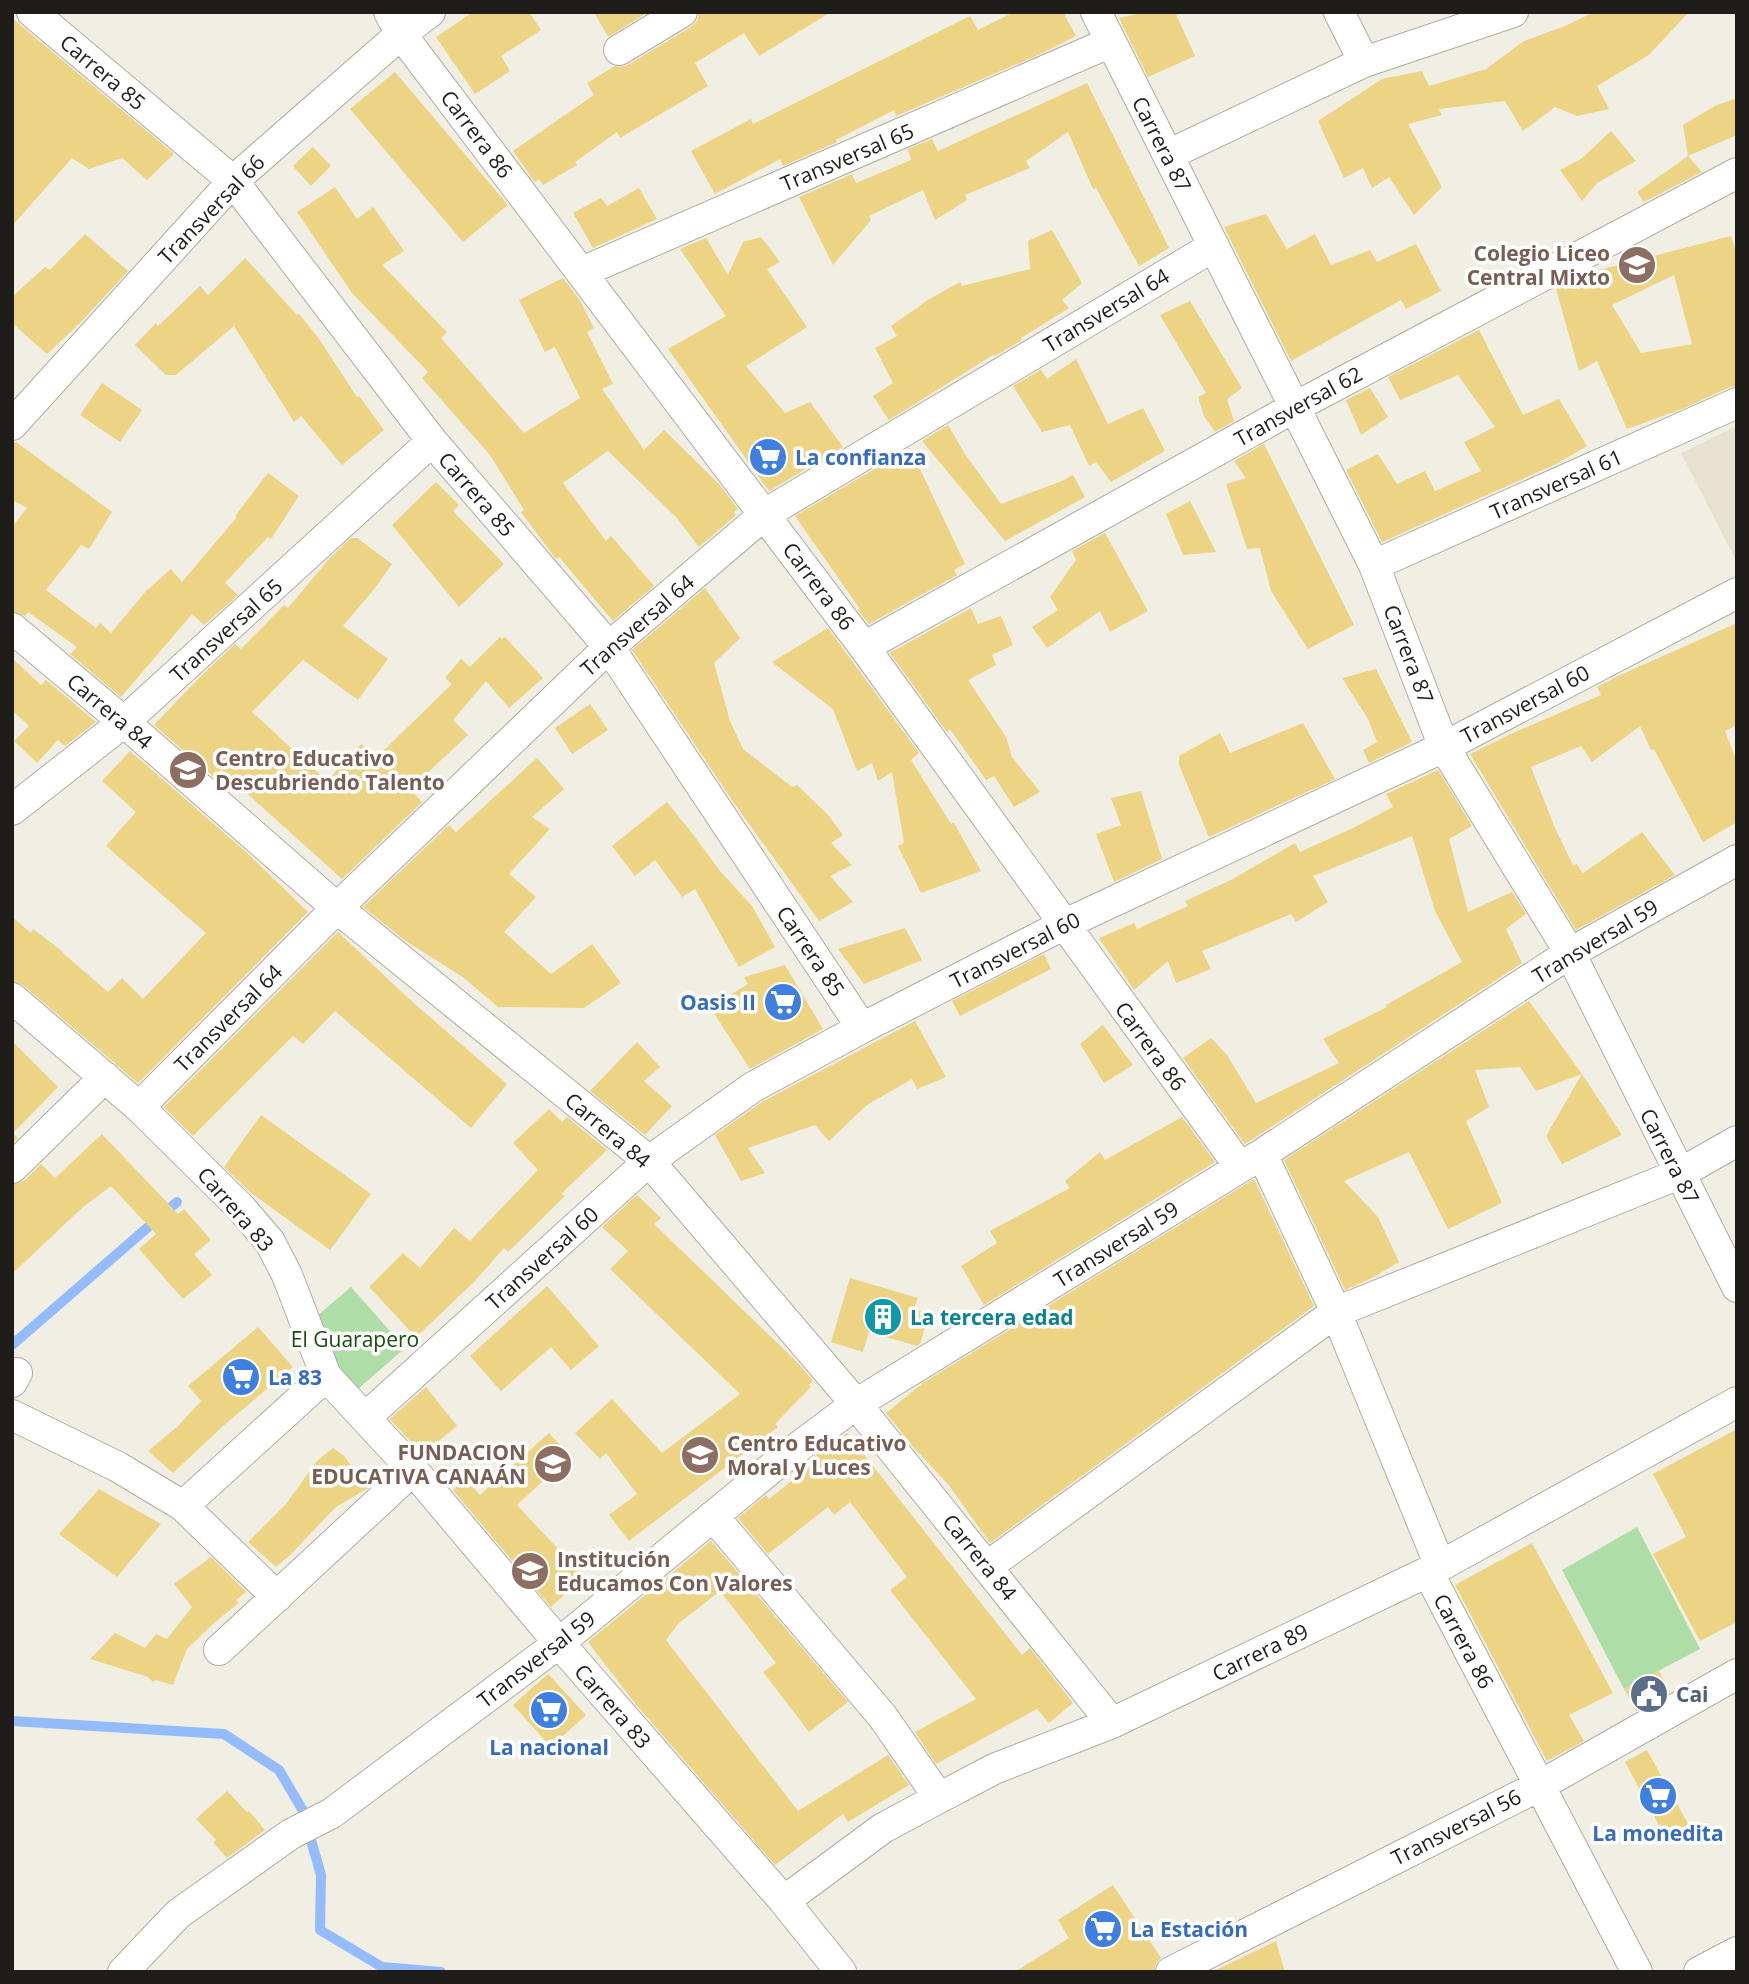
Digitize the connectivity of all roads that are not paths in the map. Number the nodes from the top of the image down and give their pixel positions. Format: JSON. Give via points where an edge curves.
{"nodes":[{"id":1,"x":32,"y":12,"type":"edge"},
{"id":2,"x":429,"y":12,"type":"edge"},
{"id":3,"x":682,"y":12,"type":"edge"},
{"id":4,"x":1096,"y":12,"type":"edge"},
{"id":5,"x":1339,"y":12,"type":"edge"},
{"id":6,"x":1513,"y":12,"type":"edge"},
{"id":7,"x":395,"y":23,"type":"edge"},
{"id":8,"x":1111,"y":42,"type":"junction"},
{"id":9,"x":620,"y":50,"type":"dead end"},
{"id":10,"x":1364,"y":62,"type":"junction"},
{"id":11,"x":1168,"y":155,"type":"junction"},
{"id":12,"x":1737,"y":173,"type":"edge"},
{"id":13,"x":233,"y":181,"type":"junction"},
{"id":14,"x":1214,"y":246,"type":"junction"},
{"id":15,"x":582,"y":272,"type":"junction"},
{"id":16,"x":1737,"y":402,"type":"edge"},
{"id":17,"x":1294,"y":407,"type":"junction"},
{"id":18,"x":12,"y":425,"type":"edge"},
{"id":19,"x":432,"y":441,"type":"junction"},
{"id":20,"x":765,"y":514,"type":"junction"},
{"id":21,"x":1374,"y":565,"type":"junction"},
{"id":22,"x":1737,"y":593,"type":"edge"},
{"id":23,"x":12,"y":628,"type":"edge"},
{"id":24,"x":609,"y":647,"type":"junction"},
{"id":25,"x":864,"y":647,"type":"junction"},
{"id":26,"x":124,"y":722,"type":"junction"},
{"id":27,"x":1444,"y":747,"type":"junction"},
{"id":28,"x":12,"y":810,"type":"edge"},
{"id":29,"x":1737,"y":859,"type":"edge"},
{"id":30,"x":337,"y":908,"type":"junction"},
{"id":31,"x":1063,"y":925,"type":"junction"},
{"id":32,"x":1570,"y":953,"type":"junction"},
{"id":33,"x":12,"y":998,"type":"edge"},
{"id":34,"x":862,"y":1028,"type":"junction"},
{"id":35,"x":105,"y":1077,"type":"junction"},
{"id":36,"x":139,"y":1107,"type":"junction"},
{"id":37,"x":1737,"y":1141,"type":"edge"},
{"id":38,"x":1251,"y":1160,"type":"junction"},
{"id":39,"x":649,"y":1161,"type":"junction"},
{"id":40,"x":12,"y":1168,"type":"edge"},
{"id":41,"x":1679,"y":1174,"type":"junction"},
{"id":42,"x":1737,"y":1287,"type":"edge"},
{"id":43,"x":1336,"y":1312,"type":"junction"},
{"id":44,"x":326,"y":1376,"type":"junction"},
{"id":45,"x":1737,"y":1402,"type":"edge"},
{"id":46,"x":856,"y":1404,"type":"junction"},
{"id":47,"x":12,"y":1415,"type":"edge"},
{"id":48,"x":365,"y":1418,"type":"junction"},
{"id":49,"x":413,"y":1470,"type":"junction"},
{"id":50,"x":183,"y":1506,"type":"junction"},
{"id":51,"x":713,"y":1516,"type":"junction"},
{"id":52,"x":988,"y":1566,"type":"junction"},
{"id":53,"x":1434,"y":1569,"type":"junction"},
{"id":54,"x":277,"y":1597,"type":"junction"},
{"id":55,"x":559,"y":1643,"type":"junction"},
{"id":56,"x":219,"y":1650,"type":"dead end"},
{"id":57,"x":1737,"y":1674,"type":"edge"},
{"id":58,"x":1112,"y":1723,"type":"junction"},
{"id":59,"x":1539,"y":1786,"type":"junction"},
{"id":60,"x":939,"y":1798,"type":"junction"},
{"id":61,"x":784,"y":1901,"type":"junction"},
{"id":62,"x":1737,"y":1952,"type":"edge"},
{"id":63,"x":123,"y":1972,"type":"edge"},
{"id":64,"x":841,"y":1972,"type":"edge"},
{"id":65,"x":1171,"y":1972,"type":"edge"},
{"id":66,"x":1637,"y":1972,"type":"edge"},
{"id":67,"x":1699,"y":1972,"type":"edge"}],
"edges":[{"from":1,"to":13,"type":"street","name":"Carrera 85"},
{"from":2,"to":7,"type":"street","name":"Transversal 66"},
{"from":3,"to":9,"type":"street"},
{"from":4,"to":8,"type":"street","name":"Carrera 87"},
{"from":5,"to":10,"type":"street"},
{"from":6,"to":10,"type":"street"},
{"from":7,"to":13,"type":"street","name":"Transversal 66"},
{"from":7,"to":15,"type":"street","name":"Carrera 86"},
{"from":8,"to":11,"type":"street","name":"Carrera 87"},
{"from":8,"to":15,"type":"street","name":"Transversal 65"},
{"from":10,"to":11,"type":"street"},
{"from":11,"to":14,"type":"street","name":"Carrera 87"},
{"from":12,"to":17,"type":"street","name":"Transversal 62"},
{"from":13,"to":18,"type":"street","name":"Transversal 66"},
{"from":13,"to":19,"type":"street","name":"Carrera 85"},
{"from":14,"to":17,"type":"street","name":"Carrera 87"},
{"from":14,"to":20,"type":"street","name":"Transversal 64"},
{"from":15,"to":20,"type":"street","name":"Carrera 86"},
{"from":16,"to":21,"type":"street","name":"Transversal 61"},
{"from":17,"to":21,"type":"street","name":"Carrera 87"},
{"from":17,"to":25,"type":"street","name":"Transversal 62"},
{"from":19,"to":24,"type":"street","name":"Carrera 85"},
{"from":19,"to":26,"type":"street","name":"Transversal 65"},
{"from":20,"to":24,"type":"street","name":"Transversal 64"},
{"from":20,"to":25,"type":"street","name":"Carrera 86"},
{"from":21,"to":27,"type":"street","name":"Carrera 87"},
{"from":22,"to":27,"type":"street","name":"Transversal 60"},
{"from":23,"to":26,"type":"street","name":"Carrera 84"},
{"from":24,"to":30,"type":"street","name":"Transversal 64"},
{"from":24,"to":34,"type":"street","name":"Carrera 85"},
{"from":25,"to":31,"type":"street","name":"Carrera 86"},
{"from":26,"to":28,"type":"street","name":"Transversal 65"},
{"from":26,"to":30,"type":"street","name":"Carrera 84"},
{"from":27,"to":31,"type":"street","name":"Transversal 60"},
{"from":27,"to":32,"type":"street","name":"Carrera 87"},
{"from":29,"to":32,"type":"street","name":"Transversal 59"},
{"from":30,"to":36,"type":"street","name":"Transversal 64"},
{"from":30,"to":39,"type":"street","name":"Carrera 84"},
{"from":31,"to":34,"type":"street","name":"Transversal 60"},
{"from":31,"to":38,"type":"street","name":"Carrera 86"},
{"from":32,"to":38,"type":"street","name":"Transversal 59"},
{"from":32,"to":41,"type":"street","name":"Carrera 87"},
{"from":33,"to":35,"type":"street","name":"Carrera 83"},
{"from":34,"to":39,"type":"street","name":"Transversal 60","via":[[753,1087]]},
{"from":35,"to":36,"type":"street","name":"Carrera 83"},
{"from":35,"to":40,"type":"street"},
{"from":36,"to":44,"type":"street","name":"Carrera 83","via":[[270,1241]]},
{"from":37,"to":41,"type":"street"},
{"from":38,"to":43,"type":"street","name":"Carrera 86"},
{"from":38,"to":46,"type":"street","name":"Transversal 59"},
{"from":39,"to":46,"type":"street","name":"Carrera 84"},
{"from":39,"to":48,"type":"street","name":"Transversal 60"},
{"from":41,"to":42,"type":"street","name":"Carrera 87"},
{"from":41,"to":43,"type":"street"},
{"from":43,"to":52,"type":"street"},
{"from":43,"to":53,"type":"street","name":"Carrera 86"},
{"from":44,"to":48,"type":"street","name":"Carrera 83"},
{"from":44,"to":50,"type":"street"},
{"from":45,"to":53,"type":"street","name":"Carrera 89"},
{"from":46,"to":51,"type":"street","name":"Transversal 59"},
{"from":46,"to":52,"type":"street","name":"Carrera 84"},
{"from":47,"to":50,"type":"street","via":[[118,1467]]},
{"from":48,"to":49,"type":"street","name":"Carrera 83"},
{"from":49,"to":54,"type":"street"},
{"from":49,"to":55,"type":"street","name":"Carrera 83"},
{"from":50,"to":54,"type":"street"},
{"from":51,"to":55,"type":"street","name":"Transversal 59"},
{"from":51,"to":60,"type":"street","via":[[883,1717]]},
{"from":52,"to":58,"type":"street","name":"Carrera 84"},
{"from":53,"to":58,"type":"street","name":"Carrera 89"},
{"from":53,"to":59,"type":"street","name":"Carrera 86"},
{"from":54,"to":56,"type":"street"},
{"from":55,"to":61,"type":"street","name":"Carrera 83"},
{"from":55,"to":63,"type":"street","name":"Transversal 59","via":[[332,1813],[290,1834],[177,1914]]},
{"from":57,"to":59,"type":"street","name":"Transversal 56"},
{"from":58,"to":60,"type":"street","name":"Carrera 89","via":[[994,1769]]},
{"from":59,"to":65,"type":"street","name":"Transversal 56"},
{"from":59,"to":66,"type":"street","name":"Carrera 86"},
{"from":60,"to":61,"type":"street","name":"Carrera 89","via":[[883,1828]]},
{"from":61,"to":64,"type":"street","name":"Carrera 83"},
{"from":62,"to":67,"type":"street"}]}
